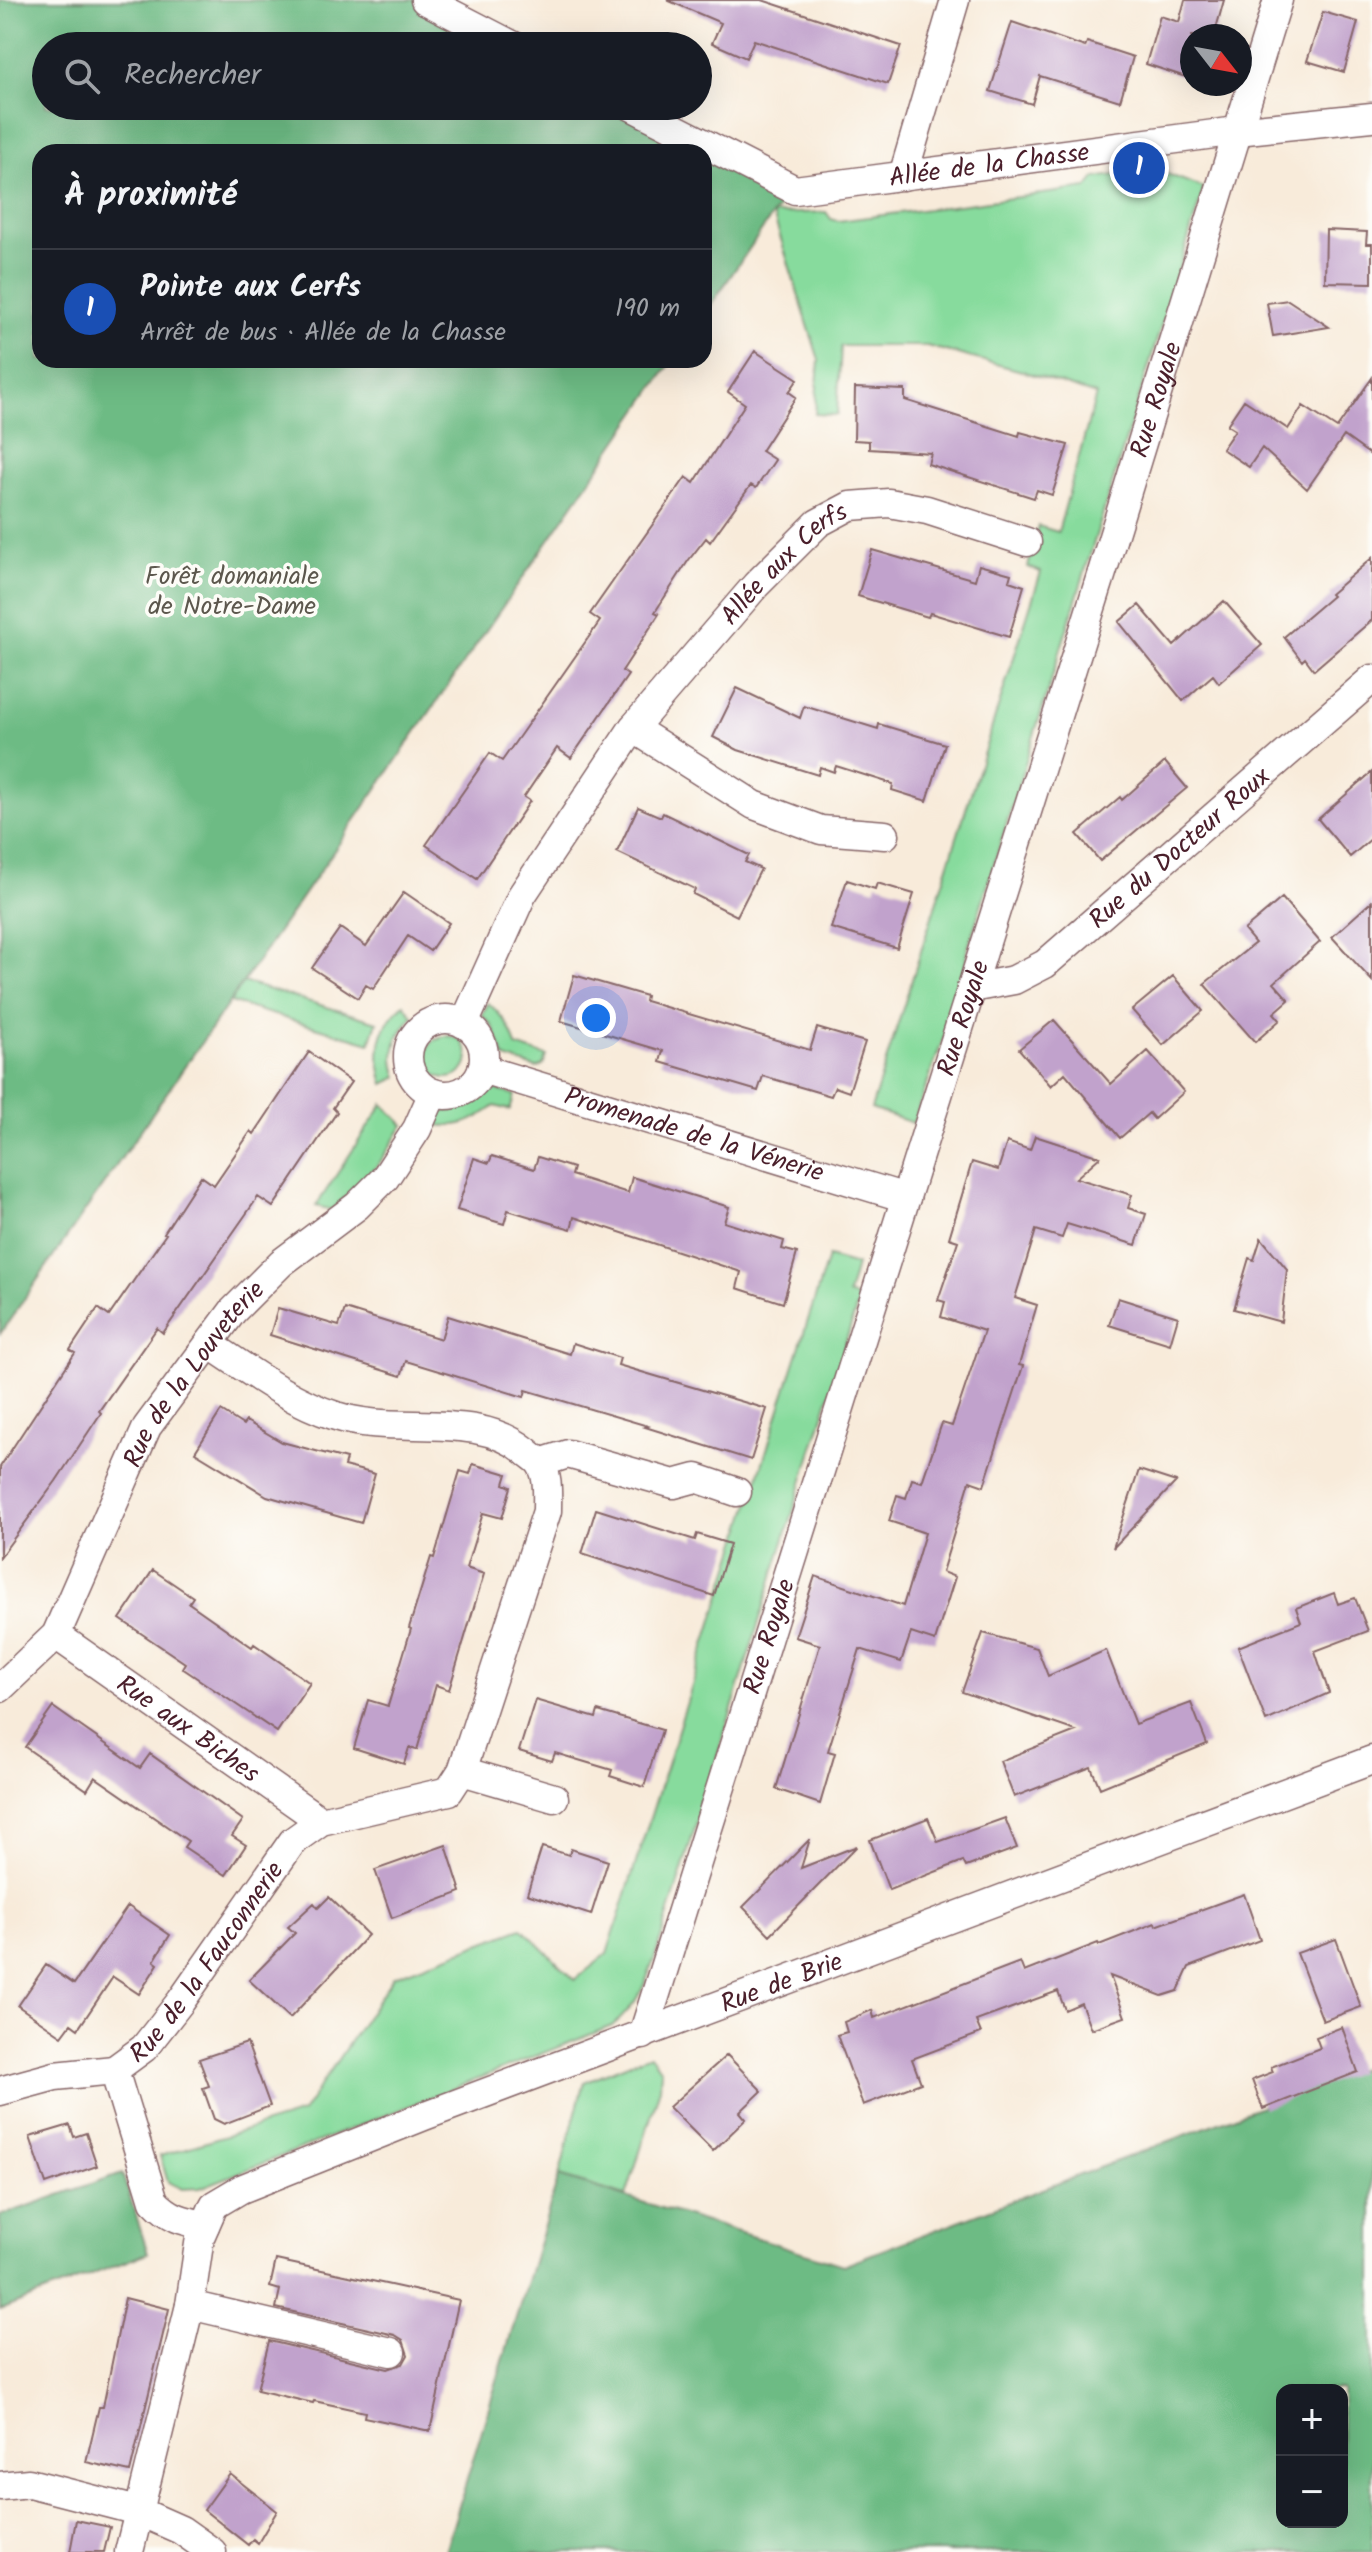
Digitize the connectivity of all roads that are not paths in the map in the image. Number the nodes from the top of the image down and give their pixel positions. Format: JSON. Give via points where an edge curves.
{"nodes":[{"id":1,"x":425,"y":0,"type":"edge"},
{"id":2,"x":955,"y":0,"type":"edge"},
{"id":3,"x":1278,"y":0,"type":"edge"},
{"id":4,"x":487,"y":32,"type":"edge"},
{"id":5,"x":1372,"y":117,"type":"edge"},
{"id":6,"x":658,"y":120,"type":"edge"},
{"id":7,"x":1237,"y":131,"type":"junction"},
{"id":8,"x":705,"y":144,"type":"edge"},
{"id":9,"x":712,"y":147,"type":"edge"},
{"id":10,"x":903,"y":176,"type":"junction"},
{"id":11,"x":1027,"y":542,"type":"dead end"},
{"id":12,"x":1372,"y":679,"type":"edge"},
{"id":13,"x":633,"y":728,"type":"junction"},
{"id":14,"x":885,"y":835,"type":"dead end"},
{"id":15,"x":971,"y":988,"type":"junction"},
{"id":16,"x":464,"y":1024,"type":"junction"},
{"id":17,"x":482,"y":1069,"type":"junction"},
{"id":18,"x":433,"y":1093,"type":"junction"},
{"id":19,"x":906,"y":1198,"type":"junction"},
{"id":20,"x":209,"y":1344,"type":"junction"},
{"id":21,"x":540,"y":1463,"type":"junction"},
{"id":22,"x":737,"y":1492,"type":"dead end"},
{"id":23,"x":56,"y":1635,"type":"junction"},
{"id":24,"x":0,"y":1688,"type":"edge"},
{"id":25,"x":1372,"y":1760,"type":"edge"},
{"id":26,"x":462,"y":1771,"type":"junction"},
{"id":27,"x":554,"y":1798,"type":"dead end"},
{"id":28,"x":321,"y":1821,"type":"junction"},
{"id":29,"x":643,"y":2035,"type":"junction"},
{"id":30,"x":114,"y":2070,"type":"junction"},
{"id":31,"x":0,"y":2091,"type":"edge"},
{"id":32,"x":205,"y":2225,"type":"junction"},
{"id":33,"x":190,"y":2305,"type":"junction"},
{"id":34,"x":391,"y":2352,"type":"dead end"},
{"id":35,"x":0,"y":2486,"type":"edge"},
{"id":36,"x":138,"y":2511,"type":"junction"},
{"id":37,"x":129,"y":2552,"type":"edge"},
{"id":38,"x":212,"y":2552,"type":"edge"}],
"edges":[{"from":1,"to":4,"type":"street"},
{"from":2,"to":10,"type":"street"},
{"from":3,"to":7,"type":"street","name":"Rue Royale"},
{"from":5,"to":7,"type":"street","name":"Allée de la Chasse"},
{"from":6,"to":8,"type":"street","name":"Allée de la Chasse"},
{"from":7,"to":10,"type":"street","name":"Allée de la Chasse"},
{"from":7,"to":15,"type":"street","name":"Rue Royale"},
{"from":9,"to":10,"type":"street","name":"Allée de la Chasse","via":[[795,190]]},
{"from":11,"to":13,"type":"street","name":"Allée aux Cerfs","via":[[927,510],[889,503],[850,506],[818,523],[756,585]]},
{"from":12,"to":15,"type":"street","name":"Rue du Docteur Roux","via":[[1045,964],[1014,980]]},
{"from":13,"to":14,"type":"street","via":[[754,805],[821,830]]},
{"from":13,"to":16,"type":"street","name":"Allée aux Cerfs","via":[[522,895]]},
{"from":15,"to":19,"type":"street","name":"Rue Royale"},
{"from":16,"to":17,"type":"street","via":[[481,1043]]},
{"from":16,"to":18,"type":"street","via":[[431,1022],[409,1047],[415,1080]]},
{"from":17,"to":18,"type":"street","via":[[468,1088]]},
{"from":17,"to":19,"type":"street","name":"Promenade de la Vénerie"},
{"from":18,"to":20,"type":"street","name":"Rue de la Louveterie","via":[[385,1178],[281,1263]]},
{"from":19,"to":29,"type":"street","name":"Rue Royale"},
{"from":20,"to":21,"type":"street","via":[[286,1396],[339,1417],[466,1428],[512,1440]]},
{"from":20,"to":23,"type":"street","name":"Rue de la Louveterie","via":[[147,1427]]},
{"from":21,"to":22,"type":"street","via":[[568,1454],[674,1484],[696,1478]]},
{"from":21,"to":26,"type":"street","via":[[547,1511]]},
{"from":23,"to":24,"type":"street","name":"Rue de la Louveterie"},
{"from":23,"to":28,"type":"street","name":"Rue aux Biches"},
{"from":25,"to":29,"type":"street","name":"Rue de Brie"},
{"from":26,"to":27,"type":"street"},
{"from":26,"to":28,"type":"street","name":"Rue de la Fauconnerie","via":[[449,1791]]},
{"from":28,"to":30,"type":"street","name":"Rue de la Fauconnerie","via":[[293,1841],[144,2048]]},
{"from":29,"to":32,"type":"street","name":"Rue de Brie","via":[[241,2189],[214,2205]]},
{"from":30,"to":31,"type":"street","via":[[55,2076]]},
{"from":30,"to":32,"type":"street","name":"Rue de la Fauconnerie","via":[[154,2201],[180,2221]]},
{"from":32,"to":33,"type":"street"},
{"from":33,"to":34,"type":"street"},
{"from":33,"to":36,"type":"street"},
{"from":35,"to":36,"type":"street","via":[[29,2483]]},
{"from":36,"to":37,"type":"street"},
{"from":36,"to":38,"type":"street","via":[[181,2530]]}]}
